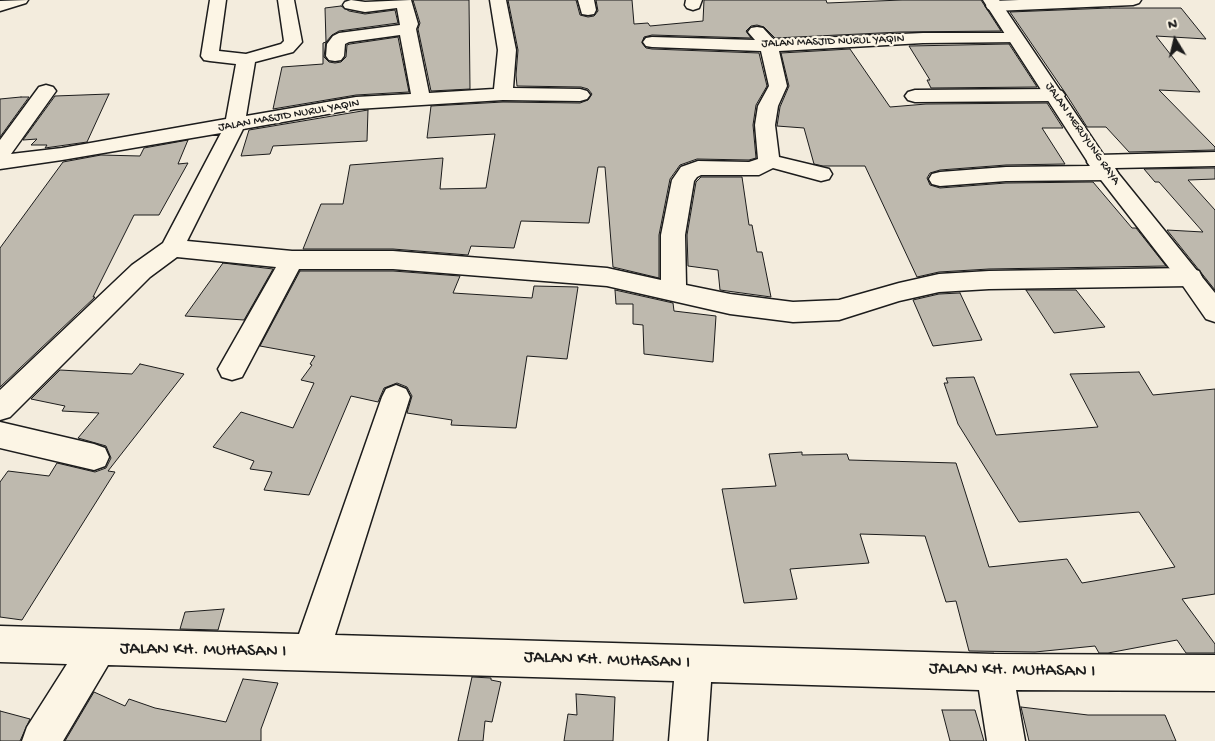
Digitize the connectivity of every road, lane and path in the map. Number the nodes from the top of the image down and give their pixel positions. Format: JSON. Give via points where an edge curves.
{"nodes":[{"id":1,"x":20,"y":0,"type":"edge"},
{"id":2,"x":218,"y":0,"type":"edge"},
{"id":3,"x":286,"y":0,"type":"edge"},
{"id":4,"x":498,"y":0,"type":"edge"},
{"id":5,"x":1133,"y":0,"type":"edge"},
{"id":6,"x":403,"y":1,"type":"edge"},
{"id":7,"x":992,"y":3,"type":"edge"},
{"id":8,"x":351,"y":5,"type":"dead end"},
{"id":9,"x":0,"y":6,"type":"edge"},
{"id":10,"x":753,"y":27,"type":"dead end"},
{"id":11,"x":407,"y":28,"type":"junction"},
{"id":12,"x":1014,"y":38,"type":"junction"},
{"id":13,"x":652,"y":42,"type":"dead end"},
{"id":14,"x":769,"y":46,"type":"junction"},
{"id":15,"x":335,"y":56,"type":"dead end"},
{"id":16,"x":246,"y":59,"type":"junction"},
{"id":17,"x":46,"y":91,"type":"dead end"},
{"id":18,"x":503,"y":94,"type":"junction"},
{"id":19,"x":580,"y":95,"type":"dead end"},
{"id":20,"x":1055,"y":95,"type":"junction"},
{"id":21,"x":915,"y":96,"type":"dead end"},
{"id":22,"x":421,"y":98,"type":"junction"},
{"id":23,"x":235,"y":126,"type":"junction"},
{"id":24,"x":0,"y":154,"type":"edge"},
{"id":25,"x":1215,"y":159,"type":"edge"},
{"id":26,"x":769,"y":161,"type":"junction"},
{"id":27,"x":0,"y":162,"type":"edge"},
{"id":28,"x":1102,"y":168,"type":"junction"},
{"id":29,"x":821,"y":174,"type":"dead end"},
{"id":30,"x":940,"y":179,"type":"dead end"},
{"id":31,"x":172,"y":248,"type":"junction"},
{"id":32,"x":292,"y":260,"type":"junction"},
{"id":33,"x":1190,"y":277,"type":"junction"},
{"id":34,"x":674,"y":292,"type":"junction"},
{"id":35,"x":1215,"y":312,"type":"edge"},
{"id":36,"x":232,"y":369,"type":"dead end"},
{"id":37,"x":396,"y":397,"type":"dead end"},
{"id":38,"x":0,"y":408,"type":"edge"},
{"id":39,"x":0,"y":435,"type":"edge"},
{"id":40,"x":94,"y":457,"type":"dead end"},
{"id":41,"x":0,"y":644,"type":"edge"},
{"id":42,"x":98,"y":648,"type":"junction"},
{"id":43,"x":312,"y":653,"type":"junction"},
{"id":44,"x":694,"y":664,"type":"junction"},
{"id":45,"x":994,"y":672,"type":"junction"},
{"id":46,"x":1215,"y":673,"type":"edge"},
{"id":47,"x":41,"y":741,"type":"edge"},
{"id":48,"x":688,"y":741,"type":"edge"},
{"id":49,"x":1006,"y":741,"type":"edge"}],
"edges":[{"from":1,"to":9,"type":"street"},
{"from":2,"to":16,"type":"street","via":[[210,56]]},
{"from":3,"to":16,"type":"street","via":[[293,42],[288,48]]},
{"from":4,"to":18,"type":"street","via":[[507,50]]},
{"from":5,"to":7,"type":"street"},
{"from":6,"to":8,"type":"street","via":[[365,7]]},
{"from":6,"to":11,"type":"street","via":[[409,24]]},
{"from":7,"to":12,"type":"street","name":"JALAN MERUYUNG RAYA"},
{"from":10,"to":14,"type":"street"},
{"from":11,"to":15,"type":"street","via":[[339,40]]},
{"from":11,"to":22,"type":"street"},
{"from":12,"to":14,"type":"street","name":"JALAN MASJID NURUL YAQIN","via":[[923,38]]},
{"from":12,"to":20,"type":"street","name":"JALAN MERUYUNG RAYA"},
{"from":13,"to":14,"type":"street","name":"JALAN MASJID NURUL YAQIN"},
{"from":14,"to":26,"type":"street","via":[[778,86],[768,106],[765,125]]},
{"from":16,"to":23,"type":"street"},
{"from":17,"to":24,"type":"street"},
{"from":18,"to":19,"type":"street","name":"JALAN MASJID NURUL YAQIN"},
{"from":18,"to":22,"type":"street","name":"JALAN MASJID NURUL YAQIN"},
{"from":20,"to":21,"type":"street"},
{"from":20,"to":28,"type":"street","name":"JALAN MERUYUNG RAYA"},
{"from":22,"to":23,"type":"street","name":"JALAN MASJID NURUL YAQIN","via":[[356,103]]},
{"from":23,"to":27,"type":"street","name":"JALAN MASJID NURUL YAQIN"},
{"from":23,"to":31,"type":"street"},
{"from":25,"to":28,"type":"street"},
{"from":26,"to":29,"type":"street"},
{"from":26,"to":34,"type":"street","via":[[749,170],[698,168],[683,180],[673,235]]},
{"from":28,"to":30,"type":"street"},
{"from":28,"to":33,"type":"street","name":"JALAN MERUYUNG RAYA"},
{"from":31,"to":32,"type":"street"},
{"from":31,"to":38,"type":"street","via":[[141,270]]},
{"from":32,"to":34,"type":"street","via":[[393,260],[607,277]]},
{"from":32,"to":36,"type":"street"},
{"from":33,"to":34,"type":"street","via":[[939,283],[839,310],[793,312],[730,304]]},
{"from":33,"to":35,"type":"street","name":"JALAN MERUYUNG RAYA"},
{"from":37,"to":43,"type":"street"},
{"from":39,"to":40,"type":"street"},
{"from":41,"to":42,"type":"street","name":"JALAN KH. MUHASAN I"},
{"from":42,"to":43,"type":"street","name":"JALAN KH. MUHASAN I"},
{"from":42,"to":47,"type":"street"},
{"from":43,"to":44,"type":"street","name":"JALAN KH. MUHASAN I"},
{"from":44,"to":45,"type":"street","name":"JALAN KH. MUHASAN I"},
{"from":44,"to":48,"type":"street"},
{"from":45,"to":46,"type":"street","name":"JALAN KH. MUHASAN I"},
{"from":45,"to":49,"type":"street"}]}
